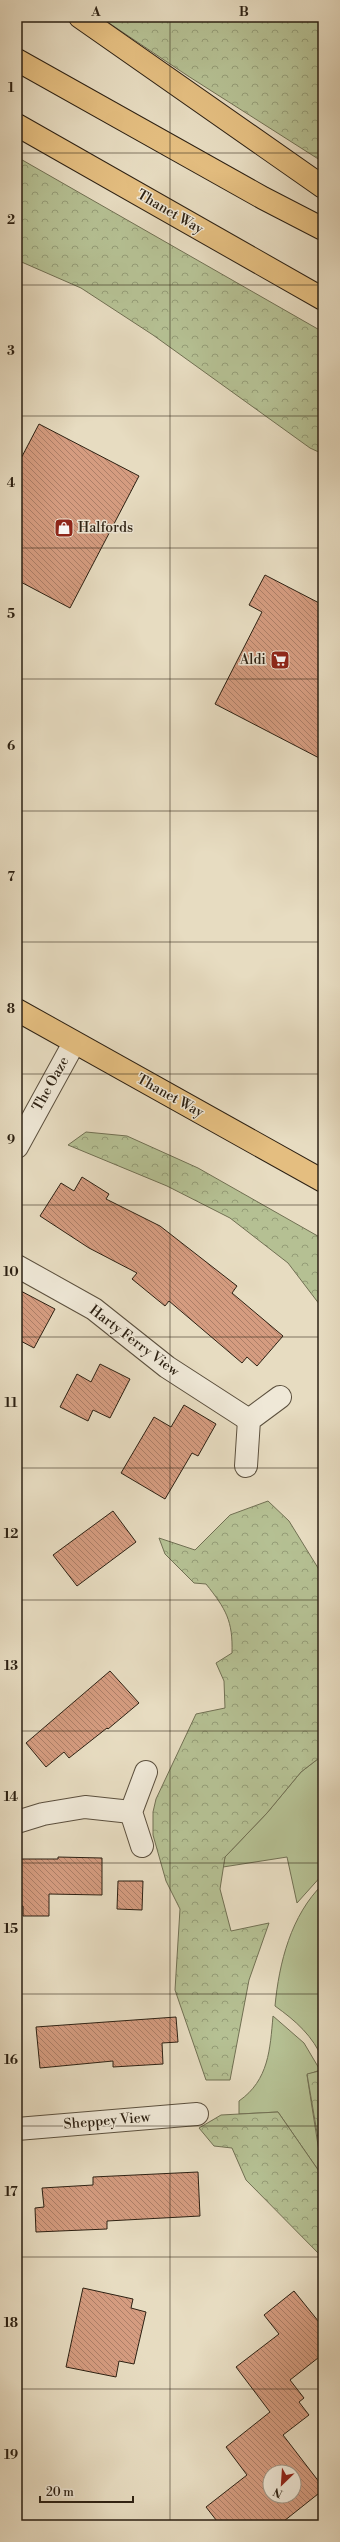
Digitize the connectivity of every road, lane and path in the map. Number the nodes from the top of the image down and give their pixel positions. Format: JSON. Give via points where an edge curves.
{"nodes":[{"id":1,"x":80,"y":17,"type":"edge"},
{"id":2,"x":17,"y":60,"type":"edge"},
{"id":3,"x":17,"y":126,"type":"edge"},
{"id":4,"x":323,"y":187,"type":"edge"},
{"id":5,"x":323,"y":229,"type":"edge"},
{"id":6,"x":323,"y":299,"type":"edge"},
{"id":7,"x":17,"y":1010,"type":"edge"},
{"id":8,"x":74,"y":1043,"type":"junction"},
{"id":9,"x":17,"y":1147,"type":"edge"},
{"id":10,"x":323,"y":1181,"type":"edge"},
{"id":11,"x":17,"y":1266,"type":"edge"},
{"id":12,"x":280,"y":1397,"type":"dead end"},
{"id":13,"x":248,"y":1420,"type":"junction"},
{"id":14,"x":246,"y":1466,"type":"dead end"},
{"id":15,"x":146,"y":1772,"type":"dead end"},
{"id":16,"x":131,"y":1812,"type":"junction"},
{"id":17,"x":17,"y":1822,"type":"edge"},
{"id":18,"x":142,"y":1846,"type":"dead end"},
{"id":19,"x":197,"y":2114,"type":"dead end"},
{"id":20,"x":17,"y":2129,"type":"edge"}],
"edges":[{"from":1,"to":4,"type":"main road"},
{"from":2,"to":5,"type":"main road"},
{"from":3,"to":6,"type":"main road","name":"Thanet Way"},
{"from":7,"to":8,"type":"main road","name":"Thanet Way"},
{"from":8,"to":9,"type":"street","name":"The Oaze"},
{"from":8,"to":10,"type":"main road","name":"Thanet Way"},
{"from":11,"to":13,"type":"street","name":"Harty Ferry View","via":[[94,1310],[168,1368]]},
{"from":12,"to":13,"type":"street"},
{"from":13,"to":14,"type":"street"},
{"from":15,"to":16,"type":"street"},
{"from":16,"to":17,"type":"street","via":[[85,1807],[43,1814]]},
{"from":16,"to":18,"type":"street"},
{"from":19,"to":20,"type":"street","name":"Sheppey View"}]}
